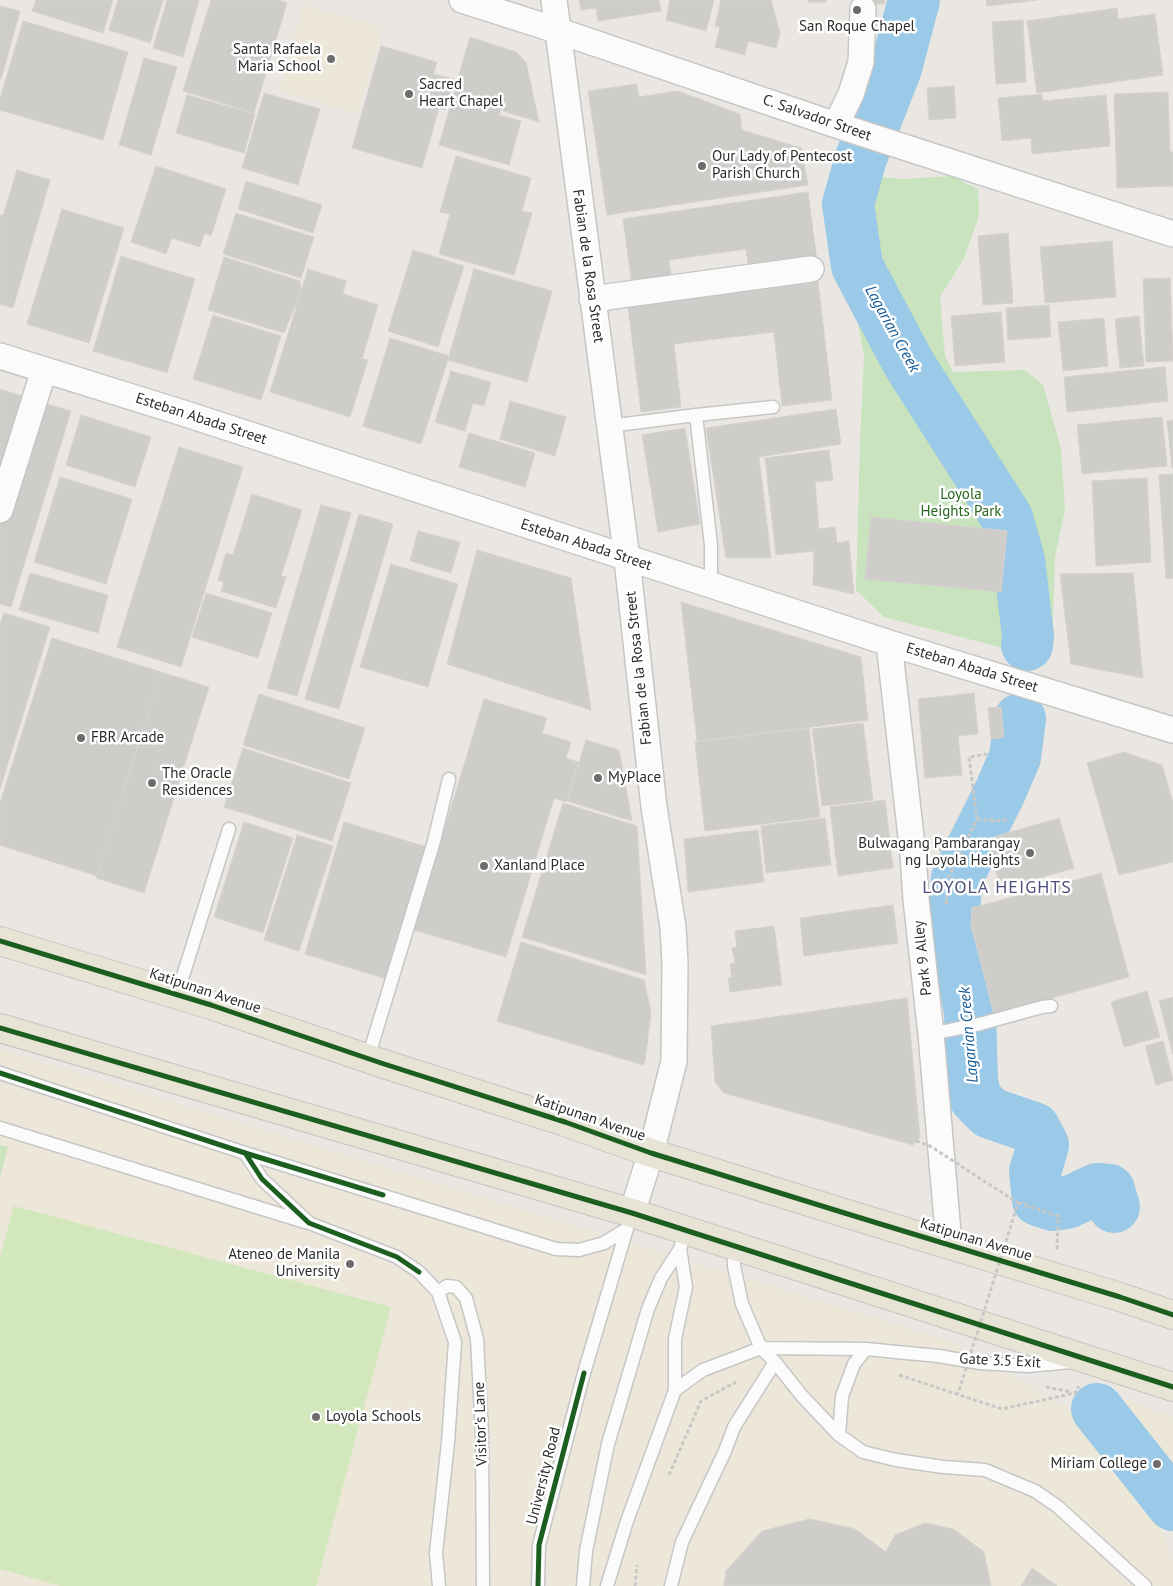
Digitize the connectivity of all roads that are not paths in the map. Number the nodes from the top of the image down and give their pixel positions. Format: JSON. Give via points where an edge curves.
{"nodes":[{"id":1,"x":462,"y":0,"type":"edge"},
{"id":2,"x":554,"y":0,"type":"edge"},
{"id":3,"x":863,"y":9,"type":"dead end"},
{"id":4,"x":556,"y":30,"type":"junction"},
{"id":5,"x":836,"y":125,"type":"junction"},
{"id":6,"x":1173,"y":234,"type":"edge"},
{"id":7,"x":811,"y":269,"type":"dead end"},
{"id":8,"x":592,"y":299,"type":"junction"},
{"id":9,"x":0,"y":356,"type":"edge"},
{"id":10,"x":44,"y":370,"type":"junction"},
{"id":11,"x":773,"y":406,"type":"dead end"},
{"id":12,"x":696,"y":415,"type":"junction"},
{"id":13,"x":609,"y":426,"type":"junction"},
{"id":14,"x":0,"y":510,"type":"edge"},
{"id":15,"x":627,"y":559,"type":"junction"},
{"id":16,"x":711,"y":586,"type":"junction"},
{"id":17,"x":889,"y":644,"type":"junction"},
{"id":18,"x":1173,"y":730,"type":"edge"},
{"id":19,"x":449,"y":779,"type":"dead end"},
{"id":20,"x":230,"y":830,"type":"dead end"},
{"id":21,"x":0,"y":941,"type":"edge"},
{"id":22,"x":177,"y":995,"type":"junction"},
{"id":23,"x":1051,"y":1006,"type":"dead end"},
{"id":24,"x":0,"y":1028,"type":"edge"},
{"id":25,"x":931,"y":1034,"type":"junction"},
{"id":26,"x":368,"y":1058,"type":"junction"},
{"id":27,"x":0,"y":1073,"type":"edge"},
{"id":28,"x":0,"y":1128,"type":"edge"},
{"id":29,"x":245,"y":1153,"type":"junction"},
{"id":30,"x":651,"y":1153,"type":"junction"},
{"id":31,"x":630,"y":1221,"type":"junction"},
{"id":32,"x":309,"y":1223,"type":"junction"},
{"id":33,"x":683,"y":1240,"type":"junction"},
{"id":34,"x":948,"y":1244,"type":"junction"},
{"id":35,"x":734,"y":1246,"type":"junction"},
{"id":36,"x":438,"y":1292,"type":"junction"},
{"id":37,"x":1173,"y":1314,"type":"edge"},
{"id":38,"x":760,"y":1348,"type":"junction"},
{"id":39,"x":866,"y":1349,"type":"junction"},
{"id":40,"x":1091,"y":1360,"type":"junction"},
{"id":41,"x":775,"y":1362,"type":"junction"},
{"id":42,"x":1173,"y":1387,"type":"edge"},
{"id":43,"x":675,"y":1390,"type":"junction"},
{"id":44,"x":838,"y":1435,"type":"junction"},
{"id":45,"x":439,"y":1586,"type":"edge"},
{"id":46,"x":483,"y":1586,"type":"edge"},
{"id":47,"x":538,"y":1586,"type":"edge"},
{"id":48,"x":583,"y":1586,"type":"edge"},
{"id":49,"x":607,"y":1586,"type":"edge"},
{"id":50,"x":671,"y":1586,"type":"edge"},
{"id":51,"x":1145,"y":1586,"type":"edge"}],
"edges":[{"from":1,"to":4,"type":"street","name":"C. Salvador Street"},
{"from":2,"to":4,"type":"street","name":"Fabian de la Rosa Street"},
{"from":3,"to":5,"type":"street","via":[[861,62],[851,94]]},
{"from":4,"to":5,"type":"street","name":"C. Salvador Street"},
{"from":4,"to":8,"type":"street","name":"Fabian de la Rosa Street"},
{"from":5,"to":6,"type":"street","name":"C. Salvador Street"},
{"from":7,"to":8,"type":"street"},
{"from":8,"to":13,"type":"street","name":"Fabian de la Rosa Street"},
{"from":9,"to":10,"type":"street","name":"Esteban Abada Street"},
{"from":10,"to":14,"type":"street"},
{"from":10,"to":15,"type":"street","name":"Esteban Abada Street","via":[[183,412]]},
{"from":11,"to":12,"type":"lane"},
{"from":12,"to":13,"type":"lane"},
{"from":12,"to":16,"type":"lane","via":[[711,545]]},
{"from":13,"to":15,"type":"street","name":"Fabian de la Rosa Street"},
{"from":15,"to":16,"type":"street","name":"Esteban Abada Street"},
{"from":15,"to":30,"type":"street","name":"Fabian de la Rosa Street","via":[[654,807],[673,927],[674,1061]]},
{"from":16,"to":17,"type":"street","name":"Esteban Abada Street"},
{"from":17,"to":18,"type":"street","name":"Esteban Abada Street"},
{"from":17,"to":25,"type":"street","name":"Park 9 Alley"},
{"from":19,"to":26,"type":"lane","via":[[434,841]]},
{"from":20,"to":22,"type":"lane"},
{"from":21,"to":22,"type":"main road","name":"Katipunan Avenue"},
{"from":22,"to":26,"type":"main road","name":"Katipunan Avenue"},
{"from":23,"to":25,"type":"lane"},
{"from":24,"to":31,"type":"main road"},
{"from":25,"to":34,"type":"street","name":"Park 9 Alley"},
{"from":26,"to":30,"type":"main road","name":"Katipunan Avenue"},
{"from":27,"to":29,"type":"lane"},
{"from":28,"to":32,"type":"lane"},
{"from":29,"to":31,"type":"lane","via":[[556,1249],[579,1250],[604,1243]]},
{"from":29,"to":32,"type":"lane","via":[[262,1178]]},
{"from":30,"to":31,"type":"street","name":"Fabian de la Rosa Street"},
{"from":30,"to":34,"type":"main road","name":"Katipunan Avenue"},
{"from":31,"to":33,"type":"main road"},
{"from":31,"to":47,"type":"lane","name":"University Road","via":[[584,1374],[539,1545]]},
{"from":32,"to":36,"type":"lane","via":[[397,1257],[420,1272]]},
{"from":33,"to":35,"type":"main road"},
{"from":33,"to":43,"type":"lane","via":[[686,1287],[675,1339]]},
{"from":33,"to":48,"type":"lane","via":[[648,1309],[608,1444],[586,1551]]},
{"from":34,"to":37,"type":"main road","name":"Katipunan Avenue"},
{"from":35,"to":38,"type":"lane","via":[[734,1266],[742,1304]]},
{"from":35,"to":40,"type":"main road"},
{"from":36,"to":45,"type":"lane","via":[[456,1342],[436,1553]]},
{"from":36,"to":46,"type":"lane","name":"Visitor's Lane","via":[[447,1286],[456,1287],[466,1298],[477,1339],[482,1435]]},
{"from":38,"to":39,"type":"lane","name":"Gate 3.5 Exit"},
{"from":38,"to":41,"type":"lane"},
{"from":38,"to":43,"type":"lane","via":[[703,1370]]},
{"from":39,"to":40,"type":"lane","name":"Gate 3.5 Exit","via":[[1028,1366]]},
{"from":39,"to":44,"type":"lane","via":[[854,1364],[842,1396]]},
{"from":40,"to":42,"type":"main road"},
{"from":41,"to":44,"type":"lane"},
{"from":41,"to":50,"type":"lane","via":[[734,1427],[726,1451],[682,1542]]},
{"from":43,"to":49,"type":"lane"},
{"from":44,"to":51,"type":"lane","via":[[864,1452],[905,1461],[985,1470],[1035,1491],[1057,1506]]}]}
